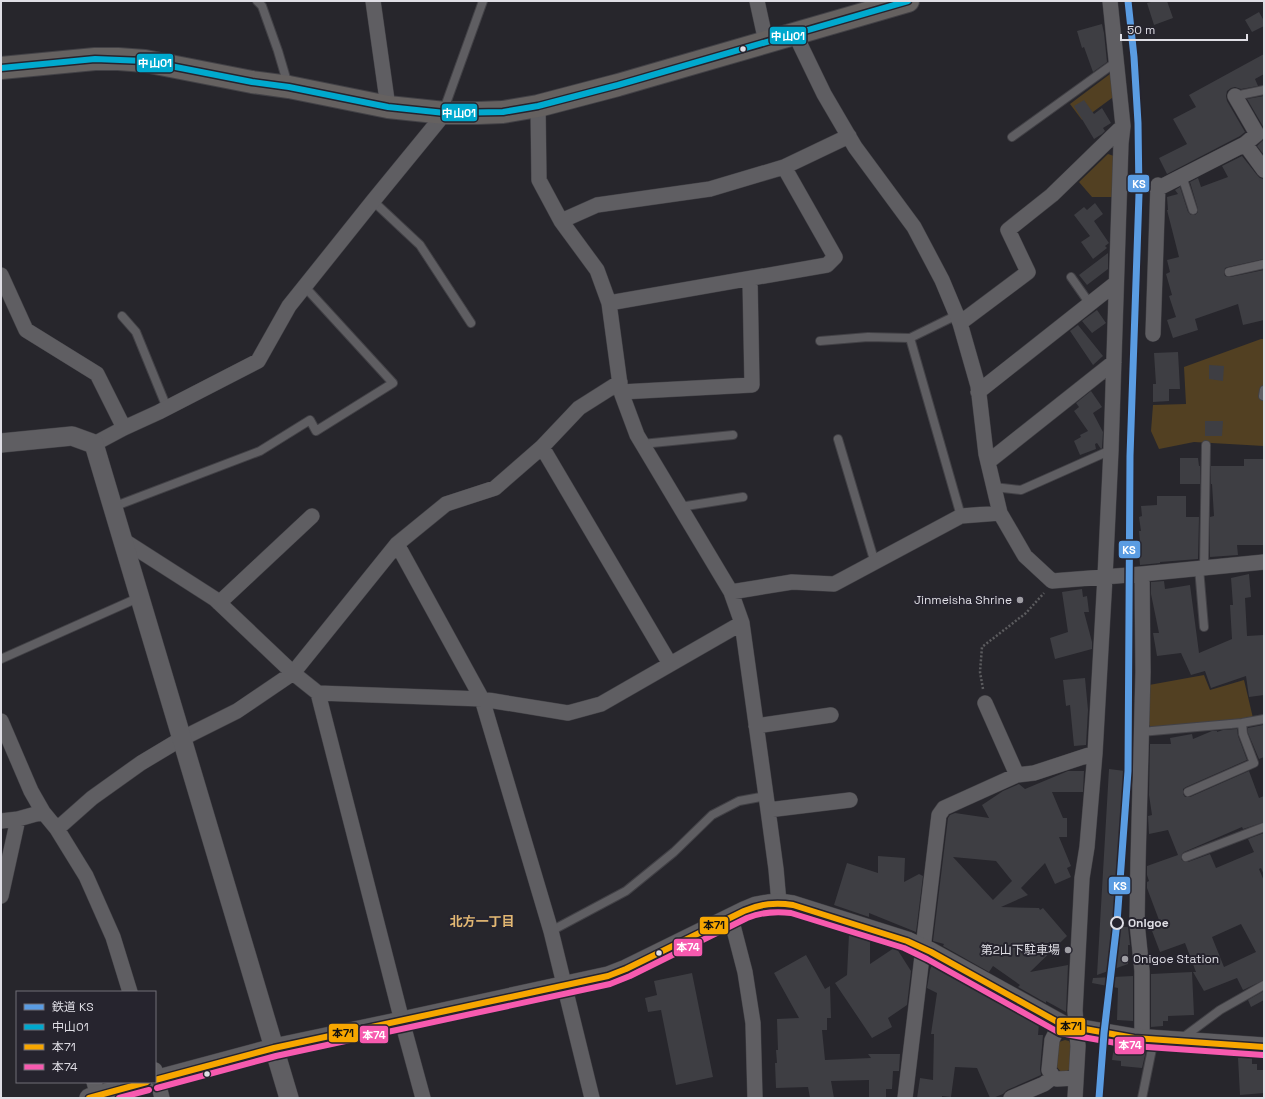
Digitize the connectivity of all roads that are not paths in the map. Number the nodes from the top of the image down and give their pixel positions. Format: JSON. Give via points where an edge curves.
{"nodes":[{"id":1,"x":257,"y":1,"type":"edge"},
{"id":2,"x":373,"y":1,"type":"edge"},
{"id":3,"x":483,"y":1,"type":"edge"},
{"id":4,"x":757,"y":1,"type":"edge"},
{"id":5,"x":908,"y":1,"type":"edge"},
{"id":6,"x":1110,"y":1,"type":"edge"},
{"id":7,"x":882,"y":4,"type":"edge"},
{"id":8,"x":795,"y":34,"type":"junction"},
{"id":9,"x":766,"y":42,"type":"junction"},
{"id":10,"x":1116,"y":62,"type":"junction"},
{"id":11,"x":1,"y":68,"type":"edge"},
{"id":12,"x":288,"y":87,"type":"junction"},
{"id":13,"x":1264,"y":90,"type":"edge"},
{"id":14,"x":1235,"y":96,"type":"joint"},
{"id":15,"x":388,"y":106,"type":"junction"},
{"id":16,"x":538,"y":106,"type":"junction"},
{"id":17,"x":444,"y":112,"type":"junction"},
{"id":18,"x":1123,"y":126,"type":"junction"},
{"id":19,"x":849,"y":136,"type":"junction"},
{"id":20,"x":1012,"y":137,"type":"dead end"},
{"id":21,"x":1245,"y":144,"type":"junction"},
{"id":22,"x":784,"y":167,"type":"junction"},
{"id":23,"x":1264,"y":170,"type":"edge"},
{"id":24,"x":1182,"y":176,"type":"junction"},
{"id":25,"x":372,"y":201,"type":"junction"},
{"id":26,"x":1193,"y":210,"type":"dead end"},
{"id":27,"x":561,"y":221,"type":"junction"},
{"id":28,"x":1264,"y":264,"type":"edge"},
{"id":29,"x":1229,"y":272,"type":"dead end"},
{"id":30,"x":1,"y":275,"type":"edge"},
{"id":31,"x":1071,"y":277,"type":"dead end"},
{"id":32,"x":750,"y":279,"type":"junction"},
{"id":33,"x":1116,"y":283,"type":"junction"},
{"id":34,"x":305,"y":286,"type":"junction"},
{"id":35,"x":609,"y":303,"type":"junction"},
{"id":36,"x":1090,"y":304,"type":"junction"},
{"id":37,"x":122,"y":316,"type":"dead end"},
{"id":38,"x":959,"y":319,"type":"junction"},
{"id":39,"x":471,"y":323,"type":"dead end"},
{"id":40,"x":1153,"y":334,"type":"dead end"},
{"id":41,"x":910,"y":338,"type":"junction"},
{"id":42,"x":820,"y":341,"type":"dead end"},
{"id":43,"x":1114,"y":362,"type":"junction"},
{"id":44,"x":620,"y":387,"type":"junction"},
{"id":45,"x":978,"y":392,"type":"junction"},
{"id":46,"x":167,"y":408,"type":"junction"},
{"id":47,"x":124,"y":428,"type":"junction"},
{"id":48,"x":733,"y":436,"type":"dead end"},
{"id":49,"x":838,"y":439,"type":"dead end"},
{"id":50,"x":1,"y":443,"type":"edge"},
{"id":51,"x":94,"y":444,"type":"junction"},
{"id":52,"x":642,"y":444,"type":"junction"},
{"id":53,"x":1206,"y":445,"type":"dead end"},
{"id":54,"x":542,"y":447,"type":"junction"},
{"id":55,"x":1111,"y":450,"type":"junction"},
{"id":56,"x":988,"y":462,"type":"junction"},
{"id":57,"x":994,"y":487,"type":"junction"},
{"id":58,"x":743,"y":497,"type":"dead end"},
{"id":59,"x":113,"y":507,"type":"junction"},
{"id":60,"x":680,"y":507,"type":"junction"},
{"id":61,"x":1000,"y":513,"type":"junction"},
{"id":62,"x":312,"y":516,"type":"dead end"},
{"id":63,"x":961,"y":516,"type":"junction"},
{"id":64,"x":122,"y":540,"type":"junction"},
{"id":65,"x":397,"y":544,"type":"junction"},
{"id":66,"x":1264,"y":562,"type":"edge"},
{"id":67,"x":875,"y":563,"type":"junction"},
{"id":68,"x":1202,"y":568,"type":"junction"},
{"id":69,"x":1142,"y":574,"type":"junction"},
{"id":70,"x":1105,"y":577,"type":"junction"},
{"id":71,"x":731,"y":592,"type":"junction"},
{"id":72,"x":140,"y":597,"type":"junction"},
{"id":73,"x":219,"y":603,"type":"junction"},
{"id":74,"x":742,"y":623,"type":"junction"},
{"id":75,"x":1204,"y":627,"type":"dead end"},
{"id":76,"x":1,"y":659,"type":"edge"},
{"id":77,"x":670,"y":664,"type":"junction"},
{"id":78,"x":293,"y":673,"type":"junction"},
{"id":79,"x":318,"y":693,"type":"junction"},
{"id":80,"x":482,"y":699,"type":"junction"},
{"id":81,"x":985,"y":703,"type":"road end"},
{"id":82,"x":831,"y":715,"type":"dead end"},
{"id":83,"x":1264,"y":719,"type":"edge"},
{"id":84,"x":1,"y":721,"type":"edge"},
{"id":85,"x":1242,"y":723,"type":"junction"},
{"id":86,"x":756,"y":726,"type":"junction"},
{"id":87,"x":1141,"y":732,"type":"junction"},
{"id":88,"x":181,"y":739,"type":"junction"},
{"id":89,"x":1094,"y":753,"type":"junction"},
{"id":90,"x":1017,"y":775,"type":"junction"},
{"id":91,"x":1188,"y":792,"type":"dead end"},
{"id":92,"x":850,"y":800,"type":"dead end"},
{"id":93,"x":767,"y":803,"type":"junction"},
{"id":94,"x":43,"y":812,"type":"junction"},
{"id":95,"x":18,"y":819,"type":"junction"},
{"id":96,"x":1,"y":821,"type":"edge"},
{"id":97,"x":1264,"y":827,"type":"edge"},
{"id":98,"x":57,"y":829,"type":"junction"},
{"id":99,"x":1186,"y":857,"type":"dead end"},
{"id":100,"x":1,"y":896,"type":"edge"},
{"id":101,"x":779,"y":903,"type":"junction"},
{"id":102,"x":731,"y":918,"type":"junction"},
{"id":103,"x":551,"y":931,"type":"junction"},
{"id":104,"x":922,"y":949,"type":"junction"},
{"id":105,"x":565,"y":985,"type":"junction"},
{"id":106,"x":1264,"y":985,"type":"edge"},
{"id":107,"x":130,"y":991,"type":"edge"},
{"id":108,"x":402,"y":1021,"type":"junction"},
{"id":109,"x":1070,"y":1026,"type":"junction"},
{"id":110,"x":1148,"y":1039,"type":"junction"},
{"id":111,"x":1179,"y":1040,"type":"junction"},
{"id":112,"x":1264,"y":1046,"type":"edge"},
{"id":113,"x":274,"y":1048,"type":"junction"},
{"id":114,"x":1053,"y":1077,"type":"junction"},
{"id":115,"x":156,"y":1078,"type":"edge"},
{"id":116,"x":1076,"y":1078,"type":"junction"},
{"id":117,"x":132,"y":1083,"type":"edge"},
{"id":118,"x":156,"y":1083,"type":"edge"},
{"id":119,"x":93,"y":1092,"type":"edge"},
{"id":120,"x":162,"y":1098,"type":"edge"},
{"id":121,"x":289,"y":1098,"type":"edge"},
{"id":122,"x":424,"y":1098,"type":"edge"},
{"id":123,"x":592,"y":1098,"type":"edge"},
{"id":124,"x":754,"y":1098,"type":"edge"},
{"id":125,"x":905,"y":1098,"type":"edge"},
{"id":126,"x":1011,"y":1098,"type":"edge"},
{"id":127,"x":1075,"y":1098,"type":"edge"},
{"id":128,"x":1142,"y":1098,"type":"edge"}],
"edges":[{"from":1,"to":12,"type":"lane","via":[[262,6]]},
{"from":2,"to":15,"type":"street"},
{"from":3,"to":17,"type":"lane"},
{"from":4,"to":9,"type":"street"},
{"from":5,"to":7,"type":"main road"},
{"from":6,"to":10,"type":"street"},
{"from":7,"to":8,"type":"main road"},
{"from":8,"to":9,"type":"main road"},
{"from":8,"to":19,"type":"street","via":[[824,94]]},
{"from":9,"to":16,"type":"main road"},
{"from":10,"to":18,"type":"street"},
{"from":10,"to":20,"type":"lane"},
{"from":11,"to":12,"type":"main road","via":[[118,59],[145,61]]},
{"from":12,"to":15,"type":"main road"},
{"from":13,"to":14,"type":"lane"},
{"from":14,"to":21,"type":"street","via":[[1257,134]]},
{"from":15,"to":17,"type":"main road"},
{"from":16,"to":17,"type":"main road","via":[[478,114]]},
{"from":16,"to":27,"type":"street","via":[[539,180]]},
{"from":17,"to":25,"type":"street"},
{"from":18,"to":33,"type":"street"},
{"from":18,"to":38,"type":"street","via":[[1052,195],[1008,230],[1028,272]]},
{"from":19,"to":22,"type":"street"},
{"from":19,"to":38,"type":"street","via":[[914,227]]},
{"from":21,"to":23,"type":"street"},
{"from":21,"to":24,"type":"street"},
{"from":22,"to":27,"type":"street","via":[[710,189],[597,205]]},
{"from":22,"to":32,"type":"street","via":[[835,257],[827,265]]},
{"from":24,"to":26,"type":"lane"},
{"from":24,"to":40,"type":"street","via":[[1157,187]]},
{"from":25,"to":34,"type":"street"},
{"from":25,"to":39,"type":"lane","via":[[420,245]]},
{"from":27,"to":35,"type":"street","via":[[597,270]]},
{"from":28,"to":29,"type":"lane"},
{"from":30,"to":47,"type":"street","via":[[26,330],[97,374]]},
{"from":31,"to":36,"type":"lane"},
{"from":32,"to":35,"type":"street"},
{"from":32,"to":44,"type":"street","via":[[752,385]]},
{"from":33,"to":36,"type":"street"},
{"from":33,"to":43,"type":"street"},
{"from":34,"to":46,"type":"street","via":[[289,306],[258,361]]},
{"from":34,"to":59,"type":"lane","via":[[393,383],[316,432],[310,420],[260,451]]},
{"from":35,"to":44,"type":"street"},
{"from":36,"to":45,"type":"street"},
{"from":37,"to":46,"type":"lane","via":[[136,332]]},
{"from":38,"to":41,"type":"lane"},
{"from":38,"to":45,"type":"street"},
{"from":41,"to":42,"type":"lane","via":[[868,337]]},
{"from":41,"to":63,"type":"lane"},
{"from":43,"to":55,"type":"street"},
{"from":43,"to":56,"type":"street"},
{"from":44,"to":52,"type":"street"},
{"from":44,"to":54,"type":"street","via":[[578,408]]},
{"from":45,"to":56,"type":"street"},
{"from":46,"to":47,"type":"street"},
{"from":47,"to":51,"type":"street"},
{"from":48,"to":52,"type":"lane"},
{"from":49,"to":67,"type":"lane"},
{"from":50,"to":51,"type":"street","via":[[72,436]]},
{"from":51,"to":59,"type":"street"},
{"from":52,"to":60,"type":"street"},
{"from":53,"to":68,"type":"lane"},
{"from":54,"to":65,"type":"street","via":[[495,488],[446,504]]},
{"from":54,"to":77,"type":"street"},
{"from":55,"to":57,"type":"lane","via":[[1021,490]]},
{"from":55,"to":70,"type":"street"},
{"from":56,"to":57,"type":"street"},
{"from":57,"to":61,"type":"street"},
{"from":58,"to":60,"type":"lane"},
{"from":59,"to":64,"type":"street"},
{"from":60,"to":71,"type":"street"},
{"from":61,"to":63,"type":"street"},
{"from":61,"to":70,"type":"street","via":[[1025,556],[1052,580]]},
{"from":62,"to":73,"type":"street"},
{"from":63,"to":67,"type":"street"},
{"from":64,"to":72,"type":"street"},
{"from":64,"to":73,"type":"street"},
{"from":65,"to":78,"type":"street"},
{"from":65,"to":80,"type":"street"},
{"from":66,"to":68,"type":"street"},
{"from":67,"to":71,"type":"street","via":[[834,584],[792,582]]},
{"from":68,"to":69,"type":"street"},
{"from":68,"to":75,"type":"lane"},
{"from":69,"to":70,"type":"street"},
{"from":69,"to":87,"type":"street"},
{"from":70,"to":89,"type":"street"},
{"from":71,"to":74,"type":"street"},
{"from":72,"to":76,"type":"lane"},
{"from":72,"to":88,"type":"street"},
{"from":73,"to":78,"type":"street"},
{"from":74,"to":77,"type":"street"},
{"from":74,"to":86,"type":"street"},
{"from":77,"to":80,"type":"street","via":[[601,704],[568,713]]},
{"from":78,"to":79,"type":"street"},
{"from":78,"to":88,"type":"street","via":[[237,711]]},
{"from":79,"to":80,"type":"street"},
{"from":79,"to":108,"type":"street"},
{"from":80,"to":103,"type":"street"},
{"from":81,"to":90,"type":"street"},
{"from":82,"to":86,"type":"street"},
{"from":83,"to":85,"type":"lane"},
{"from":84,"to":94,"type":"street","via":[[31,791]]},
{"from":85,"to":87,"type":"lane"},
{"from":85,"to":91,"type":"lane","via":[[1243,734],[1254,763]]},
{"from":86,"to":93,"type":"street"},
{"from":87,"to":110,"type":"street","via":[[1138,924]]},
{"from":88,"to":98,"type":"street","via":[[118,778]]},
{"from":88,"to":113,"type":"street"},
{"from":89,"to":90,"type":"street","via":[[1042,771]]},
{"from":89,"to":109,"type":"street","via":[[1087,847],[1082,878],[1075,1011]]},
{"from":90,"to":104,"type":"street","via":[[944,808],[939,815]]},
{"from":92,"to":93,"type":"street"},
{"from":93,"to":101,"type":"street"},
{"from":93,"to":103,"type":"lane","via":[[738,801],[712,815],[674,852],[626,891]]},
{"from":94,"to":95,"type":"street"},
{"from":94,"to":98,"type":"street"},
{"from":95,"to":96,"type":"street"},
{"from":95,"to":100,"type":"street"},
{"from":97,"to":99,"type":"lane"},
{"from":98,"to":107,"type":"street","via":[[86,876],[113,937]]},
{"from":101,"to":102,"type":"street","via":[[756,906]]},
{"from":101,"to":104,"type":"street","via":[[813,911]]},
{"from":102,"to":105,"type":"street","via":[[626,969],[608,976]]},
{"from":102,"to":124,"type":"street","via":[[745,972],[753,1023]]},
{"from":103,"to":105,"type":"street"},
{"from":104,"to":109,"type":"street"},
{"from":104,"to":125,"type":"street"},
{"from":105,"to":108,"type":"street"},
{"from":105,"to":123,"type":"street"},
{"from":106,"to":111,"type":"lane","via":[[1220,1010]]},
{"from":108,"to":113,"type":"street"},
{"from":108,"to":122,"type":"street"},
{"from":109,"to":110,"type":"street"},
{"from":109,"to":114,"type":"street","via":[[1056,1032],[1052,1040],[1049,1070]]},
{"from":109,"to":116,"type":"street","via":[[1078,1046]]},
{"from":110,"to":111,"type":"street"},
{"from":110,"to":128,"type":"lane"},
{"from":111,"to":112,"type":"street"},
{"from":113,"to":115,"type":"street"},
{"from":113,"to":121,"type":"street"},
{"from":114,"to":116,"type":"street"},
{"from":114,"to":126,"type":"street","via":[[1044,1084]]},
{"from":116,"to":127,"type":"street"},
{"from":117,"to":119,"type":"street"},
{"from":118,"to":120,"type":"street"}]}
